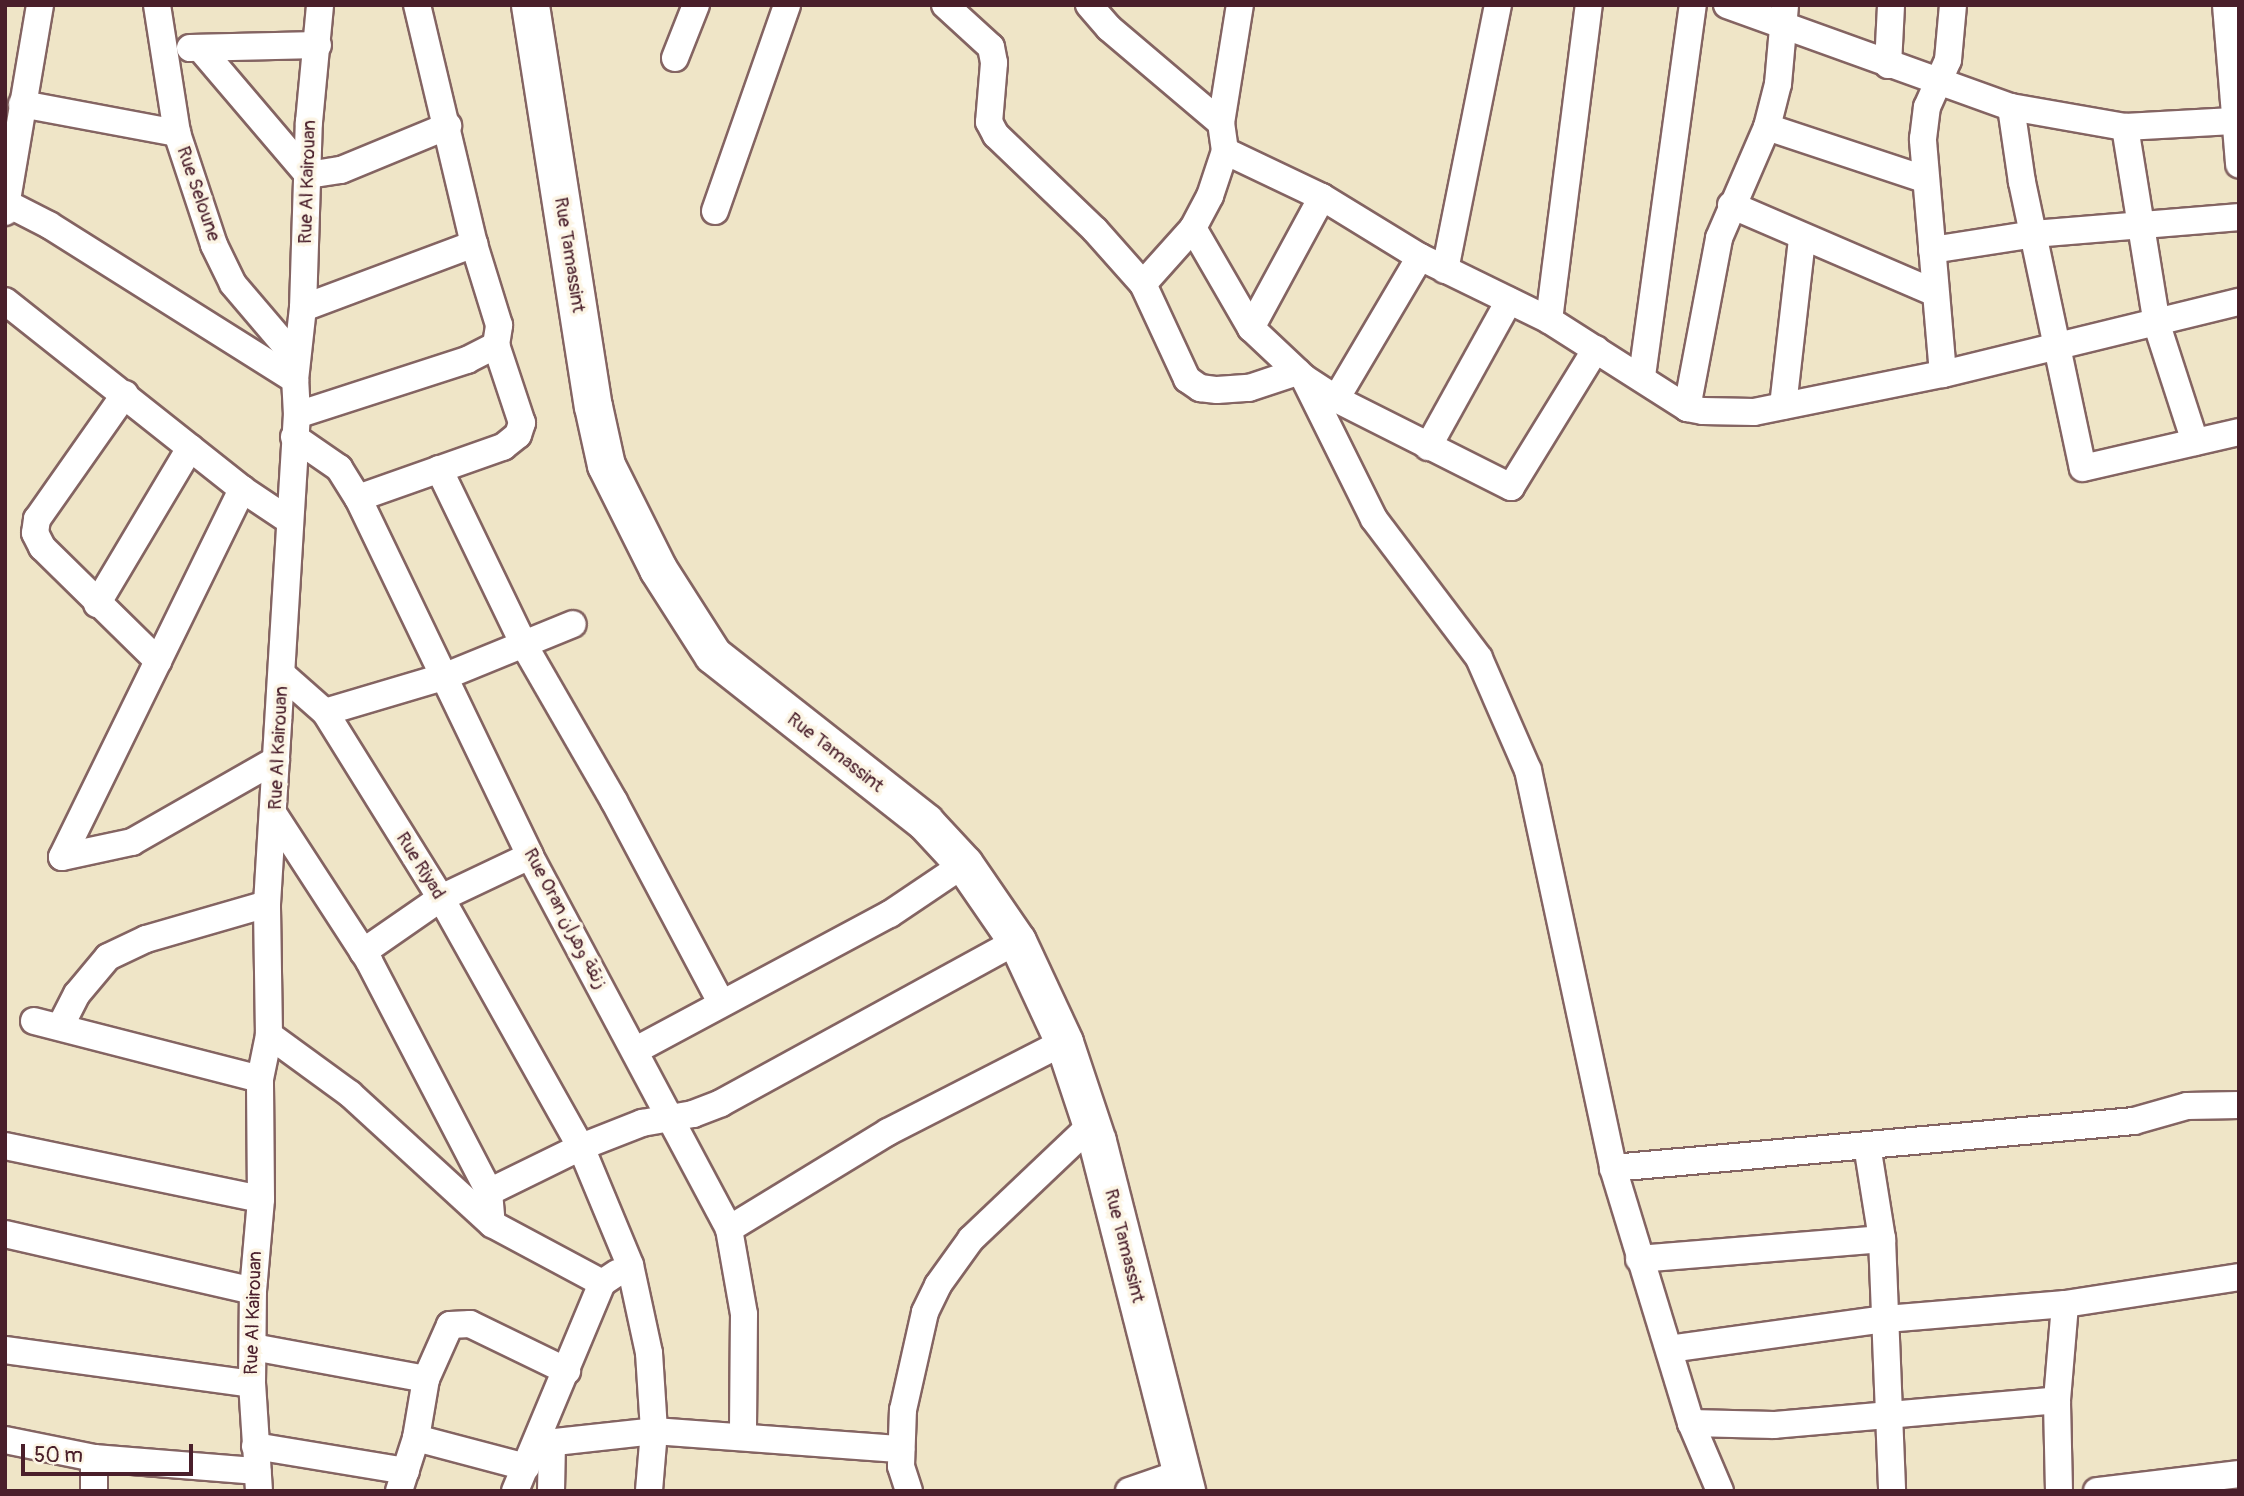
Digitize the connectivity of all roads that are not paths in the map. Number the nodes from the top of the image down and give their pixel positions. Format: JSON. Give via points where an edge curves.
{"nodes":[{"id":1,"x":40,"y":5,"type":"edge"},
{"id":2,"x":158,"y":5,"type":"edge"},
{"id":3,"x":320,"y":5,"type":"edge"},
{"id":4,"x":417,"y":5,"type":"edge"},
{"id":5,"x":530,"y":5,"type":"edge"},
{"id":6,"x":696,"y":5,"type":"edge"},
{"id":7,"x":787,"y":5,"type":"edge"},
{"id":8,"x":1089,"y":5,"type":"edge"},
{"id":9,"x":1240,"y":5,"type":"edge"},
{"id":10,"x":1497,"y":5,"type":"edge"},
{"id":11,"x":1589,"y":5,"type":"edge"},
{"id":12,"x":1693,"y":5,"type":"edge"},
{"id":13,"x":1727,"y":5,"type":"edge"},
{"id":14,"x":1891,"y":5,"type":"edge"},
{"id":15,"x":1953,"y":5,"type":"edge"},
{"id":16,"x":2226,"y":5,"type":"edge"},
{"id":17,"x":952,"y":8,"type":"edge"},
{"id":18,"x":1784,"y":16,"type":"edge"},
{"id":19,"x":318,"y":45,"type":"junction"},
{"id":20,"x":200,"y":48,"type":"junction"},
{"id":21,"x":163,"y":49,"type":"junction"},
{"id":22,"x":675,"y":58,"type":"dead end"},
{"id":23,"x":1888,"y":65,"type":"junction"},
{"id":24,"x":2234,"y":80,"type":"edge"},
{"id":25,"x":1938,"y":83,"type":"junction"},
{"id":26,"x":22,"y":104,"type":"junction"},
{"id":27,"x":2011,"y":107,"type":"junction"},
{"id":28,"x":2233,"y":121,"type":"junction"},
{"id":29,"x":1221,"y":123,"type":"junction"},
{"id":30,"x":448,"y":126,"type":"junction"},
{"id":31,"x":1767,"y":127,"type":"junction"},
{"id":32,"x":2125,"y":127,"type":"junction"},
{"id":33,"x":177,"y":133,"type":"junction"},
{"id":34,"x":1225,"y":151,"type":"junction"},
{"id":35,"x":2239,"y":164,"type":"edge"},
{"id":36,"x":308,"y":175,"type":"junction"},
{"id":37,"x":1924,"y":179,"type":"junction"},
{"id":38,"x":1322,"y":197,"type":"junction"},
{"id":39,"x":1731,"y":205,"type":"junction"},
{"id":40,"x":7,"y":208,"type":"edge"},
{"id":41,"x":716,"y":211,"type":"dead end"},
{"id":42,"x":2239,"y":217,"type":"edge"},
{"id":43,"x":2144,"y":226,"type":"junction"},
{"id":44,"x":1193,"y":228,"type":"junction"},
{"id":45,"x":2034,"y":233,"type":"junction"},
{"id":46,"x":1802,"y":238,"type":"junction"},
{"id":47,"x":474,"y":244,"type":"junction"},
{"id":48,"x":1932,"y":250,"type":"junction"},
{"id":49,"x":1420,"y":257,"type":"junction"},
{"id":50,"x":1445,"y":270,"type":"junction"},
{"id":51,"x":1143,"y":284,"type":"junction"},
{"id":52,"x":1933,"y":292,"type":"junction"},
{"id":53,"x":5,"y":301,"type":"edge"},
{"id":54,"x":1509,"y":301,"type":"junction"},
{"id":55,"x":2239,"y":302,"type":"edge"},
{"id":56,"x":303,"y":308,"type":"junction"},
{"id":57,"x":1549,"y":320,"type":"junction"},
{"id":58,"x":2157,"y":325,"type":"junction"},
{"id":59,"x":1251,"y":328,"type":"junction"},
{"id":60,"x":496,"y":345,"type":"junction"},
{"id":61,"x":2060,"y":345,"type":"junction"},
{"id":62,"x":1596,"y":349,"type":"junction"},
{"id":63,"x":295,"y":369,"type":"junction"},
{"id":64,"x":1943,"y":374,"type":"junction"},
{"id":65,"x":1301,"y":375,"type":"junction"},
{"id":66,"x":1642,"y":376,"type":"junction"},
{"id":67,"x":125,"y":394,"type":"junction"},
{"id":68,"x":1336,"y":399,"type":"junction"},
{"id":69,"x":1783,"y":406,"type":"junction"},
{"id":70,"x":1687,"y":408,"type":"junction"},
{"id":71,"x":295,"y":426,"type":"junction"},
{"id":72,"x":2239,"y":432,"type":"edge"},
{"id":73,"x":2195,"y":442,"type":"junction"},
{"id":74,"x":1428,"y":447,"type":"junction"},
{"id":75,"x":190,"y":448,"type":"junction"},
{"id":76,"x":439,"y":469,"type":"junction"},
{"id":77,"x":242,"y":489,"type":"junction"},
{"id":78,"x":358,"y":498,"type":"junction"},
{"id":79,"x":287,"y":519,"type":"junction"},
{"id":80,"x":97,"y":604,"type":"junction"},
{"id":81,"x":573,"y":624,"type":"dead end"},
{"id":82,"x":524,"y":645,"type":"junction"},
{"id":83,"x":158,"y":661,"type":"junction"},
{"id":84,"x":283,"y":675,"type":"junction"},
{"id":85,"x":443,"y":677,"type":"junction"},
{"id":86,"x":325,"y":712,"type":"junction"},
{"id":87,"x":276,"y":760,"type":"junction"},
{"id":88,"x":275,"y":816,"type":"junction"},
{"id":89,"x":530,"y":856,"type":"junction"},
{"id":90,"x":964,"y":864,"type":"junction"},
{"id":91,"x":441,"y":898,"type":"junction"},
{"id":92,"x":267,"y":904,"type":"junction"},
{"id":93,"x":1017,"y":941,"type":"junction"},
{"id":94,"x":363,"y":953,"type":"junction"},
{"id":95,"x":721,"y":1002,"type":"junction"},
{"id":96,"x":34,"y":1021,"type":"dead end"},
{"id":97,"x":60,"y":1027,"type":"junction"},
{"id":98,"x":269,"y":1035,"type":"junction"},
{"id":99,"x":1064,"y":1042,"type":"junction"},
{"id":100,"x":636,"y":1051,"type":"junction"},
{"id":101,"x":260,"y":1079,"type":"junction"},
{"id":102,"x":2239,"y":1104,"type":"edge"},
{"id":103,"x":668,"y":1120,"type":"junction"},
{"id":104,"x":1091,"y":1125,"type":"junction"},
{"id":105,"x":1867,"y":1145,"type":"junction"},
{"id":106,"x":5,"y":1146,"type":"edge"},
{"id":107,"x":580,"y":1147,"type":"junction"},
{"id":108,"x":1613,"y":1168,"type":"junction"},
{"id":109,"x":489,"y":1192,"type":"junction"},
{"id":110,"x":261,"y":1199,"type":"junction"},
{"id":111,"x":492,"y":1224,"type":"junction"},
{"id":112,"x":729,"y":1229,"type":"junction"},
{"id":113,"x":5,"y":1234,"type":"edge"},
{"id":114,"x":1882,"y":1238,"type":"junction"},
{"id":115,"x":1639,"y":1259,"type":"junction"},
{"id":116,"x":630,"y":1265,"type":"junction"},
{"id":117,"x":2239,"y":1277,"type":"edge"},
{"id":118,"x":602,"y":1283,"type":"junction"},
{"id":119,"x":253,"y":1291,"type":"junction"},
{"id":120,"x":2065,"y":1304,"type":"junction"},
{"id":121,"x":1886,"y":1319,"type":"junction"},
{"id":122,"x":253,"y":1347,"type":"junction"},
{"id":123,"x":1669,"y":1349,"type":"junction"},
{"id":124,"x":5,"y":1350,"type":"edge"},
{"id":125,"x":567,"y":1371,"type":"junction"},
{"id":126,"x":426,"y":1379,"type":"junction"},
{"id":127,"x":252,"y":1384,"type":"junction"},
{"id":128,"x":2057,"y":1400,"type":"junction"},
{"id":129,"x":1889,"y":1412,"type":"junction"},
{"id":130,"x":1690,"y":1423,"type":"junction"},
{"id":131,"x":654,"y":1431,"type":"junction"},
{"id":132,"x":743,"y":1434,"type":"junction"},
{"id":133,"x":416,"y":1438,"type":"junction"},
{"id":134,"x":5,"y":1440,"type":"edge"},
{"id":135,"x":901,"y":1449,"type":"junction"},
{"id":136,"x":94,"y":1458,"type":"junction"},
{"id":137,"x":533,"y":1461,"type":"edge"},
{"id":138,"x":257,"y":1469,"type":"edge"},
{"id":139,"x":2239,"y":1474,"type":"edge"},
{"id":140,"x":402,"y":1481,"type":"edge"},
{"id":141,"x":1184,"y":1482,"type":"edge"},
{"id":142,"x":94,"y":1491,"type":"edge"},
{"id":143,"x":551,"y":1491,"type":"edge"},
{"id":144,"x":649,"y":1491,"type":"edge"},
{"id":145,"x":909,"y":1491,"type":"edge"},
{"id":146,"x":1129,"y":1491,"type":"edge"},
{"id":147,"x":1720,"y":1491,"type":"edge"},
{"id":148,"x":1892,"y":1491,"type":"edge"},
{"id":149,"x":2059,"y":1491,"type":"edge"},
{"id":150,"x":2096,"y":1491,"type":"edge"}],
"edges":[{"from":1,"to":26,"type":"street"},
{"from":2,"to":21,"type":"street","name":"Rue Seloune"},
{"from":3,"to":19,"type":"street","name":"Rue Al Kairouan"},
{"from":4,"to":30,"type":"street"},
{"from":5,"to":90,"type":"main road","name":"Rue Tamassint","via":[[606,464],[658,569],[713,655],[925,822]]},
{"from":6,"to":22,"type":"street"},
{"from":7,"to":41,"type":"street"},
{"from":8,"to":29,"type":"street","via":[[1109,28]]},
{"from":9,"to":29,"type":"street"},
{"from":10,"to":50,"type":"street"},
{"from":11,"to":57,"type":"street"},
{"from":12,"to":66,"type":"street"},
{"from":13,"to":18,"type":"street"},
{"from":14,"to":23,"type":"street"},
{"from":15,"to":25,"type":"street","via":[[1948,60]]},
{"from":16,"to":24,"type":"street"},
{"from":17,"to":51,"type":"street","via":[[990,47],[994,63],[989,122],[996,135],[1096,230]]},
{"from":18,"to":23,"type":"street"},
{"from":18,"to":31,"type":"street","via":[[1778,84]]},
{"from":19,"to":20,"type":"street"},
{"from":19,"to":36,"type":"street","name":"Rue Al Kairouan"},
{"from":20,"to":21,"type":"street"},
{"from":20,"to":36,"type":"street"},
{"from":21,"to":33,"type":"street","name":"Rue Seloune"},
{"from":23,"to":25,"type":"street"},
{"from":24,"to":28,"type":"street"},
{"from":25,"to":27,"type":"street"},
{"from":25,"to":37,"type":"street","via":[[1924,121]]},
{"from":26,"to":33,"type":"street"},
{"from":26,"to":40,"type":"street"},
{"from":27,"to":32,"type":"street"},
{"from":27,"to":45,"type":"street"},
{"from":28,"to":32,"type":"street"},
{"from":28,"to":35,"type":"street"},
{"from":29,"to":34,"type":"street"},
{"from":30,"to":36,"type":"street","via":[[354,165]]},
{"from":30,"to":47,"type":"street"},
{"from":31,"to":37,"type":"street"},
{"from":31,"to":39,"type":"street"},
{"from":32,"to":43,"type":"street"},
{"from":33,"to":63,"type":"street","name":"Rue Seloune","via":[[200,207],[233,284]]},
{"from":34,"to":38,"type":"street"},
{"from":34,"to":44,"type":"street"},
{"from":36,"to":56,"type":"street","name":"Rue Al Kairouan"},
{"from":37,"to":48,"type":"street"},
{"from":38,"to":49,"type":"street"},
{"from":38,"to":59,"type":"street"},
{"from":39,"to":46,"type":"street"},
{"from":39,"to":70,"type":"street","via":[[1719,238]]},
{"from":40,"to":63,"type":"street"},
{"from":42,"to":43,"type":"street"},
{"from":43,"to":45,"type":"street"},
{"from":43,"to":58,"type":"street"},
{"from":44,"to":51,"type":"street"},
{"from":44,"to":59,"type":"street"},
{"from":45,"to":48,"type":"street"},
{"from":45,"to":61,"type":"street"},
{"from":46,"to":52,"type":"street"},
{"from":46,"to":69,"type":"street"},
{"from":47,"to":56,"type":"street"},
{"from":47,"to":60,"type":"street","via":[[499,325]]},
{"from":48,"to":52,"type":"street"},
{"from":49,"to":50,"type":"street"},
{"from":49,"to":68,"type":"street"},
{"from":50,"to":54,"type":"street"},
{"from":51,"to":65,"type":"street","via":[[1171,354],[1186,379],[1200,388],[1249,388]]},
{"from":52,"to":64,"type":"street"},
{"from":53,"to":67,"type":"street"},
{"from":54,"to":57,"type":"street"},
{"from":54,"to":74,"type":"street"},
{"from":55,"to":58,"type":"street"},
{"from":56,"to":63,"type":"street","name":"Rue Al Kairouan"},
{"from":57,"to":62,"type":"street"},
{"from":58,"to":61,"type":"street"},
{"from":58,"to":73,"type":"street"},
{"from":59,"to":65,"type":"street"},
{"from":60,"to":71,"type":"street"},
{"from":60,"to":76,"type":"street","via":[[522,423],[518,435],[503,447]]},
{"from":61,"to":64,"type":"street"},
{"from":61,"to":73,"type":"street","via":[[2083,468]]},
{"from":62,"to":66,"type":"street"},
{"from":62,"to":74,"type":"street","via":[[1511,487]]},
{"from":63,"to":71,"type":"street","name":"Rue Al Kairouan"},
{"from":64,"to":69,"type":"street"},
{"from":65,"to":68,"type":"street"},
{"from":65,"to":108,"type":"street","via":[[1374,519],[1479,658],[1528,770]]},
{"from":66,"to":70,"type":"street"},
{"from":67,"to":75,"type":"street"},
{"from":67,"to":80,"type":"street","via":[[37,519],[35,533],[42,547]]},
{"from":68,"to":74,"type":"street"},
{"from":69,"to":70,"type":"street","via":[[1726,413]]},
{"from":71,"to":78,"type":"street","name":"Rue Oran زنقة وهران","via":[[339,468]]},
{"from":71,"to":79,"type":"street","name":"Rue Al Kairouan"},
{"from":72,"to":73,"type":"street"},
{"from":75,"to":77,"type":"street"},
{"from":75,"to":80,"type":"street"},
{"from":76,"to":78,"type":"street"},
{"from":76,"to":82,"type":"street"},
{"from":77,"to":79,"type":"street"},
{"from":77,"to":83,"type":"street"},
{"from":78,"to":85,"type":"street","name":"Rue Oran زنقة وهران"},
{"from":79,"to":84,"type":"street","name":"Rue Al Kairouan"},
{"from":80,"to":83,"type":"street"},
{"from":81,"to":82,"type":"street"},
{"from":82,"to":85,"type":"street"},
{"from":82,"to":95,"type":"street"},
{"from":83,"to":87,"type":"street","via":[[62,857],[132,842]]},
{"from":84,"to":86,"type":"street","name":"Rue Riyad"},
{"from":84,"to":87,"type":"street","name":"Rue Al Kairouan"},
{"from":85,"to":86,"type":"street"},
{"from":85,"to":89,"type":"street","name":"Rue Oran زنقة وهران"},
{"from":86,"to":91,"type":"street","name":"Rue Riyad"},
{"from":87,"to":88,"type":"street","name":"Rue Al Kairouan"},
{"from":88,"to":92,"type":"street","name":"Rue Al Kairouan"},
{"from":88,"to":94,"type":"street"},
{"from":89,"to":91,"type":"street"},
{"from":89,"to":100,"type":"street","name":"Rue Oran زنقة وهران"},
{"from":90,"to":93,"type":"main road","name":"Rue Tamassint"},
{"from":90,"to":95,"type":"street","via":[[890,914]]},
{"from":91,"to":94,"type":"street"},
{"from":91,"to":107,"type":"street","name":"Rue Riyad"},
{"from":92,"to":97,"type":"street","via":[[146,939],[108,957],[85,983]]},
{"from":92,"to":98,"type":"street","name":"Rue Al Kairouan"},
{"from":93,"to":99,"type":"main road","name":"Rue Tamassint"},
{"from":93,"to":103,"type":"street","via":[[721,1103]]},
{"from":94,"to":109,"type":"street"},
{"from":95,"to":100,"type":"street"},
{"from":96,"to":97,"type":"street"},
{"from":97,"to":101,"type":"street"},
{"from":98,"to":101,"type":"street","name":"Rue Al Kairouan"},
{"from":98,"to":111,"type":"street","via":[[350,1094]]},
{"from":99,"to":104,"type":"main road","name":"Rue Tamassint"},
{"from":99,"to":112,"type":"street","via":[[888,1132]]},
{"from":100,"to":103,"type":"street","name":"Rue Oran زنقة وهران"},
{"from":101,"to":110,"type":"street","name":"Rue Al Kairouan"},
{"from":102,"to":105,"type":"street","via":[[2187,1106],[2124,1122]]},
{"from":103,"to":107,"type":"street","via":[[642,1123]]},
{"from":103,"to":112,"type":"street","name":"Rue Oran زنقة وهران"},
{"from":104,"to":135,"type":"street","via":[[971,1239],[938,1285],[916,1348]]},
{"from":104,"to":141,"type":"main road","name":"Rue Tamassint"},
{"from":105,"to":108,"type":"street"},
{"from":105,"to":114,"type":"street"},
{"from":106,"to":110,"type":"street"},
{"from":107,"to":109,"type":"street"},
{"from":107,"to":116,"type":"street","name":"Rue Riyad"},
{"from":108,"to":115,"type":"street"},
{"from":109,"to":111,"type":"street"},
{"from":110,"to":119,"type":"street","name":"Rue Al Kairouan"},
{"from":111,"to":118,"type":"street"},
{"from":112,"to":132,"type":"street","name":"Rue Oran زنقة وهران","via":[[744,1314]]},
{"from":113,"to":119,"type":"street"},
{"from":114,"to":115,"type":"street"},
{"from":114,"to":121,"type":"street"},
{"from":115,"to":123,"type":"street"},
{"from":116,"to":118,"type":"street"},
{"from":116,"to":131,"type":"street","name":"Rue Riyad","via":[[649,1353]]},
{"from":117,"to":120,"type":"street"},
{"from":118,"to":125,"type":"street"},
{"from":119,"to":122,"type":"street","name":"Rue Al Kairouan"},
{"from":120,"to":121,"type":"street"},
{"from":120,"to":128,"type":"street"},
{"from":121,"to":123,"type":"street"},
{"from":121,"to":129,"type":"street"},
{"from":122,"to":126,"type":"street"},
{"from":122,"to":127,"type":"street","name":"Rue Al Kairouan"},
{"from":123,"to":130,"type":"street"},
{"from":124,"to":127,"type":"street"},
{"from":125,"to":126,"type":"street","via":[[459,1322],[445,1328]]},
{"from":125,"to":137,"type":"street"},
{"from":126,"to":133,"type":"street"},
{"from":127,"to":138,"type":"street","name":"Rue Al Kairouan"},
{"from":128,"to":129,"type":"street"},
{"from":128,"to":149,"type":"street"},
{"from":129,"to":130,"type":"street","via":[[1774,1425]]},
{"from":129,"to":148,"type":"street"},
{"from":130,"to":147,"type":"street"},
{"from":131,"to":132,"type":"street"},
{"from":131,"to":137,"type":"street"},
{"from":131,"to":144,"type":"street","name":"Rue Riyad"},
{"from":132,"to":135,"type":"street"},
{"from":133,"to":137,"type":"street"},
{"from":133,"to":140,"type":"street"},
{"from":134,"to":136,"type":"street"},
{"from":135,"to":145,"type":"street"},
{"from":136,"to":138,"type":"street"},
{"from":136,"to":142,"type":"street"},
{"from":137,"to":143,"type":"street"},
{"from":138,"to":140,"type":"street"},
{"from":139,"to":150,"type":"street"},
{"from":141,"to":146,"type":"street"}]}
